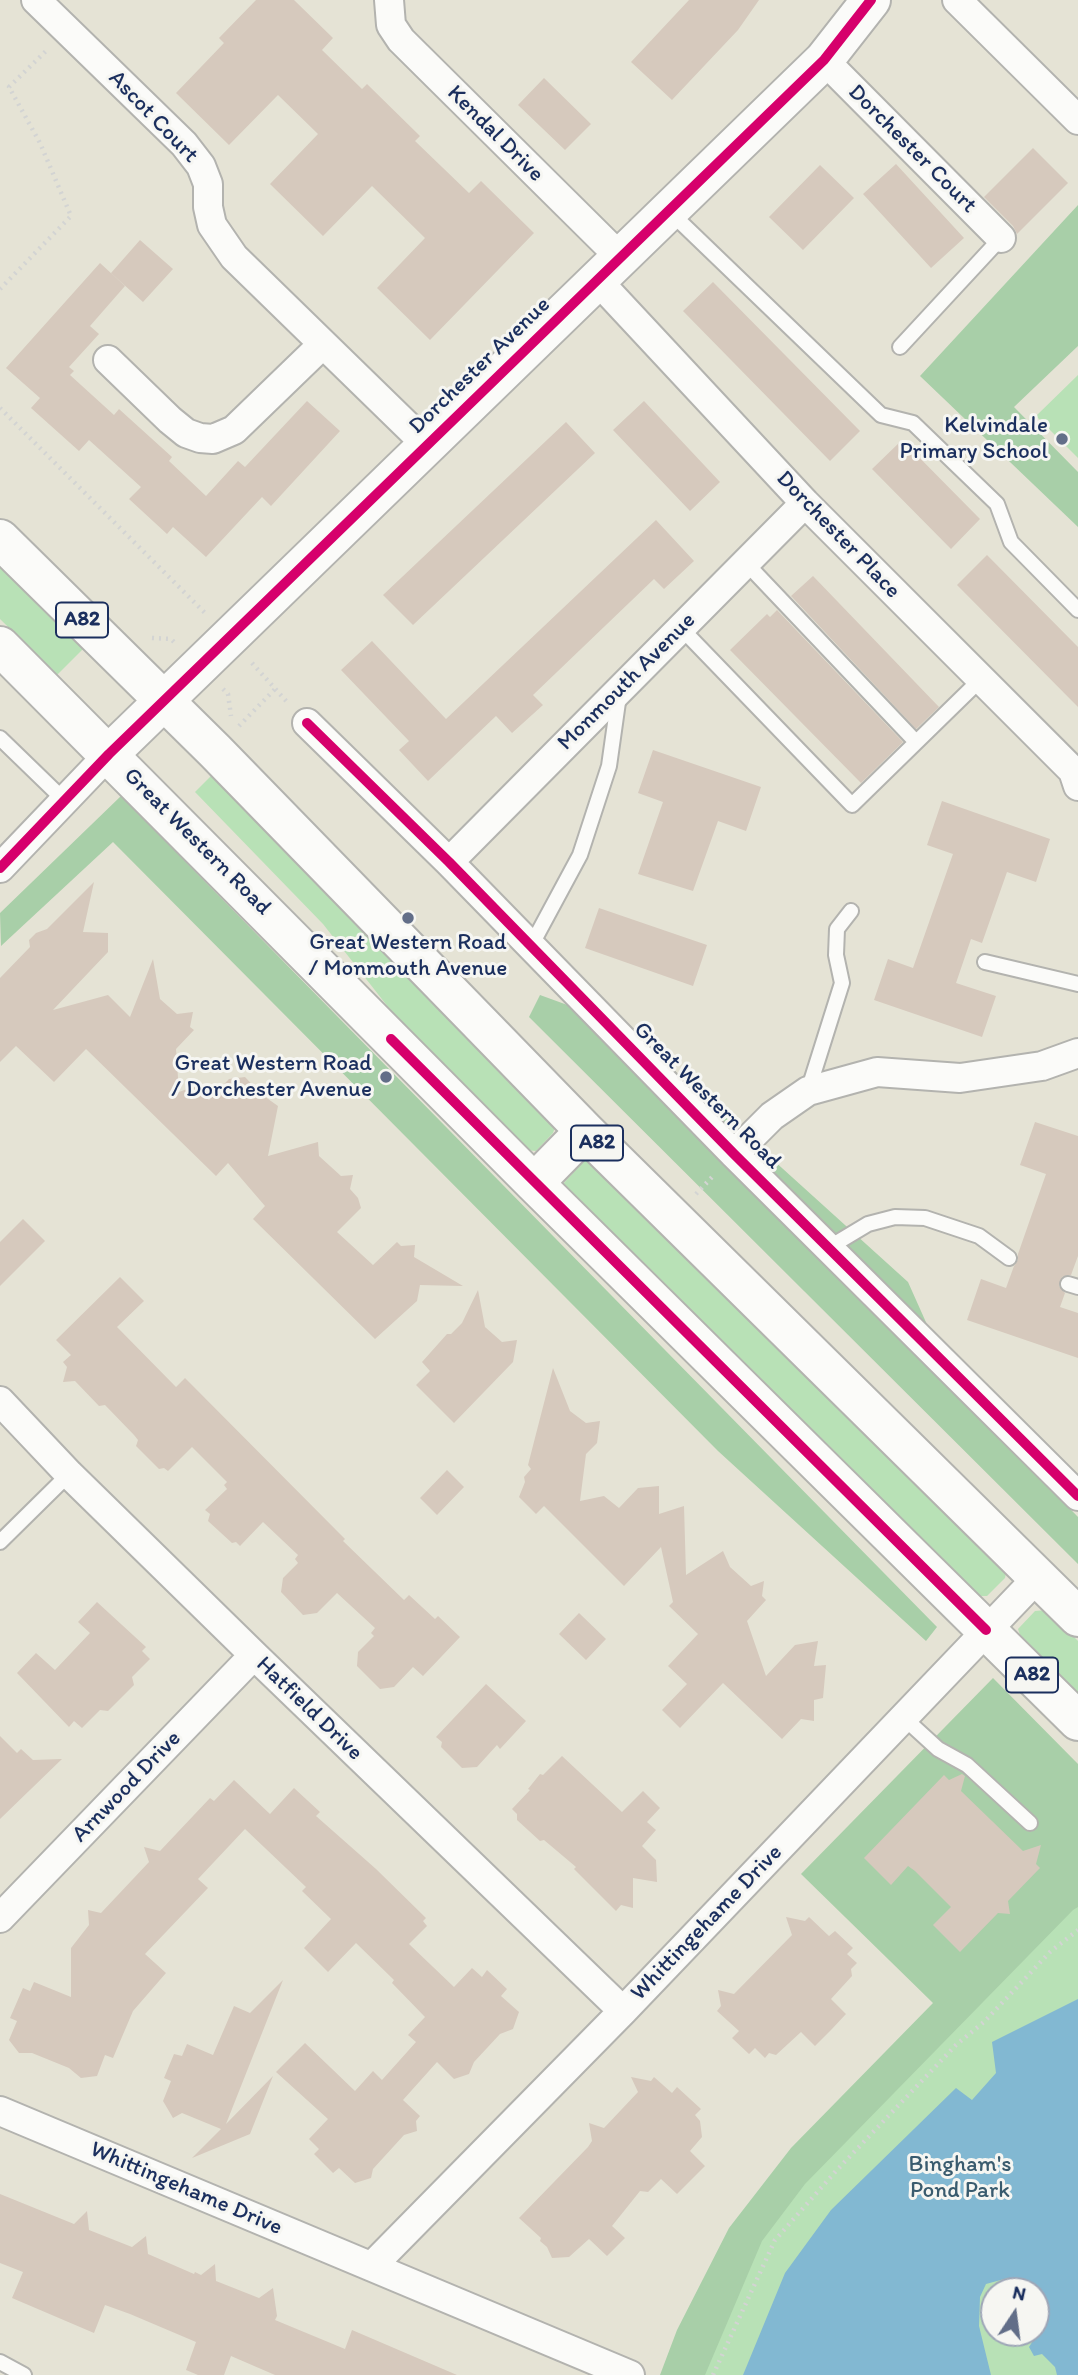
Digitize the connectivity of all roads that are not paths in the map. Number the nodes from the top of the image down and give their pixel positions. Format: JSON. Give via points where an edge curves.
{"nodes":[{"id":1,"x":36,"y":0,"type":"edge"},
{"id":2,"x":388,"y":0,"type":"edge"},
{"id":3,"x":871,"y":0,"type":"edge"},
{"id":4,"x":957,"y":0,"type":"edge"},
{"id":5,"x":824,"y":60,"type":"junction"},
{"id":6,"x":1078,"y":120,"type":"edge"},
{"id":7,"x":668,"y":210,"type":"junction"},
{"id":8,"x":1001,"y":238,"type":"joint"},
{"id":9,"x":609,"y":270,"type":"junction"},
{"id":10,"x":323,"y":344,"type":"junction"},
{"id":11,"x":900,"y":347,"type":"dead end"},
{"id":12,"x":108,"y":360,"type":"dead end"},
{"id":13,"x":428,"y":445,"type":"junction"},
{"id":14,"x":806,"y":503,"type":"junction"},
{"id":15,"x":0,"y":539,"type":"edge"},
{"id":16,"x":746,"y":563,"type":"junction"},
{"id":17,"x":1078,"y":610,"type":"edge"},
{"id":18,"x":681,"y":628,"type":"junction"},
{"id":19,"x":0,"y":646,"type":"edge"},
{"id":20,"x":981,"y":679,"type":"junction"},
{"id":21,"x":620,"y":690,"type":"junction"},
{"id":22,"x":164,"y":701,"type":"junction"},
{"id":23,"x":307,"y":723,"type":"road end"},
{"id":24,"x":0,"y":738,"type":"edge"},
{"id":25,"x":916,"y":742,"type":"junction"},
{"id":26,"x":109,"y":754,"type":"junction"},
{"id":27,"x":1078,"y":786,"type":"edge"},
{"id":28,"x":64,"y":800,"type":"junction"},
{"id":29,"x":449,"y":862,"type":"junction"},
{"id":30,"x":0,"y":868,"type":"edge"},
{"id":31,"x":851,"y":911,"type":"dead end"},
{"id":32,"x":531,"y":946,"type":"junction"},
{"id":33,"x":985,"y":962,"type":"dead end"},
{"id":34,"x":1078,"y":984,"type":"edge"},
{"id":35,"x":1078,"y":1053,"type":"edge"},
{"id":36,"x":808,"y":1091,"type":"junction"},
{"id":37,"x":585,"y":1131,"type":"junction"},
{"id":38,"x":734,"y":1154,"type":"junction"},
{"id":39,"x":534,"y":1182,"type":"junction"},
{"id":40,"x":828,"y":1248,"type":"junction"},
{"id":41,"x":1009,"y":1258,"type":"dead end"},
{"id":42,"x":0,"y":1401,"type":"edge"},
{"id":43,"x":69,"y":1474,"type":"junction"},
{"id":44,"x":1078,"y":1496,"type":"edge"},
{"id":45,"x":0,"y":1542,"type":"edge"},
{"id":46,"x":1038,"y":1577,"type":"junction"},
{"id":47,"x":1078,"y":1617,"type":"edge"},
{"id":48,"x":986,"y":1630,"type":"junction"},
{"id":49,"x":254,"y":1655,"type":"junction"},
{"id":50,"x":903,"y":1717,"type":"junction"},
{"id":51,"x":1078,"y":1721,"type":"edge"},
{"id":52,"x":1030,"y":1823,"type":"dead end"},
{"id":53,"x":0,"y":1918,"type":"edge"},
{"id":54,"x":623,"y":2011,"type":"junction"},
{"id":55,"x":0,"y":2111,"type":"edge"},
{"id":56,"x":372,"y":2266,"type":"junction"},
{"id":57,"x":0,"y":2362,"type":"edge"},
{"id":58,"x":24,"y":2375,"type":"edge"},
{"id":59,"x":630,"y":2375,"type":"edge"}],
"edges":[{"from":1,"to":10,"type":"street","name":"Ascot Court","via":[[184,144],[208,184],[208,207],[219,237]]},
{"from":2,"to":9,"type":"street","name":"Kendal Drive","via":[[391,25],[401,40]]},
{"from":3,"to":5,"type":"main road","name":"Dorchester Avenue"},
{"from":4,"to":6,"type":"street"},
{"from":5,"to":7,"type":"main road","name":"Dorchester Avenue"},
{"from":5,"to":8,"type":"street","name":"Dorchester Court"},
{"from":7,"to":9,"type":"main road","name":"Dorchester Avenue"},
{"from":7,"to":17,"type":"lane","via":[[881,415],[913,423],[997,504],[1011,542]]},
{"from":8,"to":11,"type":"lane"},
{"from":9,"to":13,"type":"main road","name":"Dorchester Avenue"},
{"from":9,"to":14,"type":"street","name":"Dorchester Place"},
{"from":10,"to":12,"type":"street","via":[[234,430],[214,439],[186,433]]},
{"from":10,"to":13,"type":"street","name":"Ascot Court"},
{"from":13,"to":22,"type":"main road","name":"Dorchester Avenue"},
{"from":14,"to":16,"type":"street","name":"Monmouth Avenue"},
{"from":14,"to":20,"type":"street","name":"Dorchester Place"},
{"from":15,"to":22,"type":"main road","number":"A82"},
{"from":16,"to":18,"type":"street","name":"Monmouth Avenue"},
{"from":16,"to":25,"type":"lane"},
{"from":18,"to":21,"type":"street","name":"Monmouth Avenue"},
{"from":18,"to":25,"type":"lane","via":[[852,805]]},
{"from":19,"to":26,"type":"main road","name":"Great Western Road","number":"A82"},
{"from":20,"to":25,"type":"lane"},
{"from":20,"to":27,"type":"street","name":"Dorchester Place","via":[[1073,771]]},
{"from":21,"to":29,"type":"street","name":"Monmouth Avenue"},
{"from":21,"to":32,"type":"lane","via":[[609,766],[580,855]]},
{"from":22,"to":26,"type":"main road","name":"Dorchester Avenue"},
{"from":22,"to":37,"type":"main road","number":"A82"},
{"from":23,"to":29,"type":"street","name":"Great Western Road"},
{"from":24,"to":28,"type":"lane"},
{"from":26,"to":28,"type":"street"},
{"from":26,"to":39,"type":"main road","name":"Great Western Road","number":"A82"},
{"from":28,"to":30,"type":"street"},
{"from":29,"to":32,"type":"street","name":"Great Western Road"},
{"from":31,"to":36,"type":"lane","via":[[837,929],[842,983]]},
{"from":32,"to":38,"type":"street","name":"Great Western Road"},
{"from":33,"to":34,"type":"lane"},
{"from":35,"to":36,"type":"street","via":[[1042,1066],[960,1078],[877,1072]]},
{"from":36,"to":38,"type":"street","via":[[772,1116]]},
{"from":37,"to":39,"type":"main road"},
{"from":37,"to":46,"type":"main road","number":"A82"},
{"from":38,"to":40,"type":"street","name":"Great Western Road"},
{"from":39,"to":48,"type":"main road","name":"Great Western Road","number":"A82"},
{"from":40,"to":41,"type":"lane","via":[[868,1224],[895,1217],[925,1218],[979,1236]]},
{"from":40,"to":44,"type":"street","name":"Great Western Road"},
{"from":42,"to":43,"type":"street","name":"Hatfield Drive"},
{"from":43,"to":45,"type":"lane"},
{"from":43,"to":49,"type":"street","name":"Hatfield Drive"},
{"from":46,"to":47,"type":"main road","number":"A82"},
{"from":46,"to":48,"type":"street","name":"Whittingehame Drive"},
{"from":48,"to":50,"type":"street","name":"Whittingehame Drive"},
{"from":48,"to":51,"type":"main road","name":"Great Western Road","number":"A82"},
{"from":49,"to":53,"type":"street","name":"Arnwood Drive"},
{"from":49,"to":54,"type":"street","name":"Hatfield Drive"},
{"from":50,"to":52,"type":"lane","via":[[938,1749],[967,1765]]},
{"from":50,"to":54,"type":"street","name":"Whittingehame Drive"},
{"from":54,"to":56,"type":"street","name":"Whittingehame Drive"},
{"from":55,"to":56,"type":"street","name":"Whittingehame Drive"},
{"from":56,"to":59,"type":"street","name":"Whittingehame Drive"},
{"from":57,"to":58,"type":"lane"}]}
